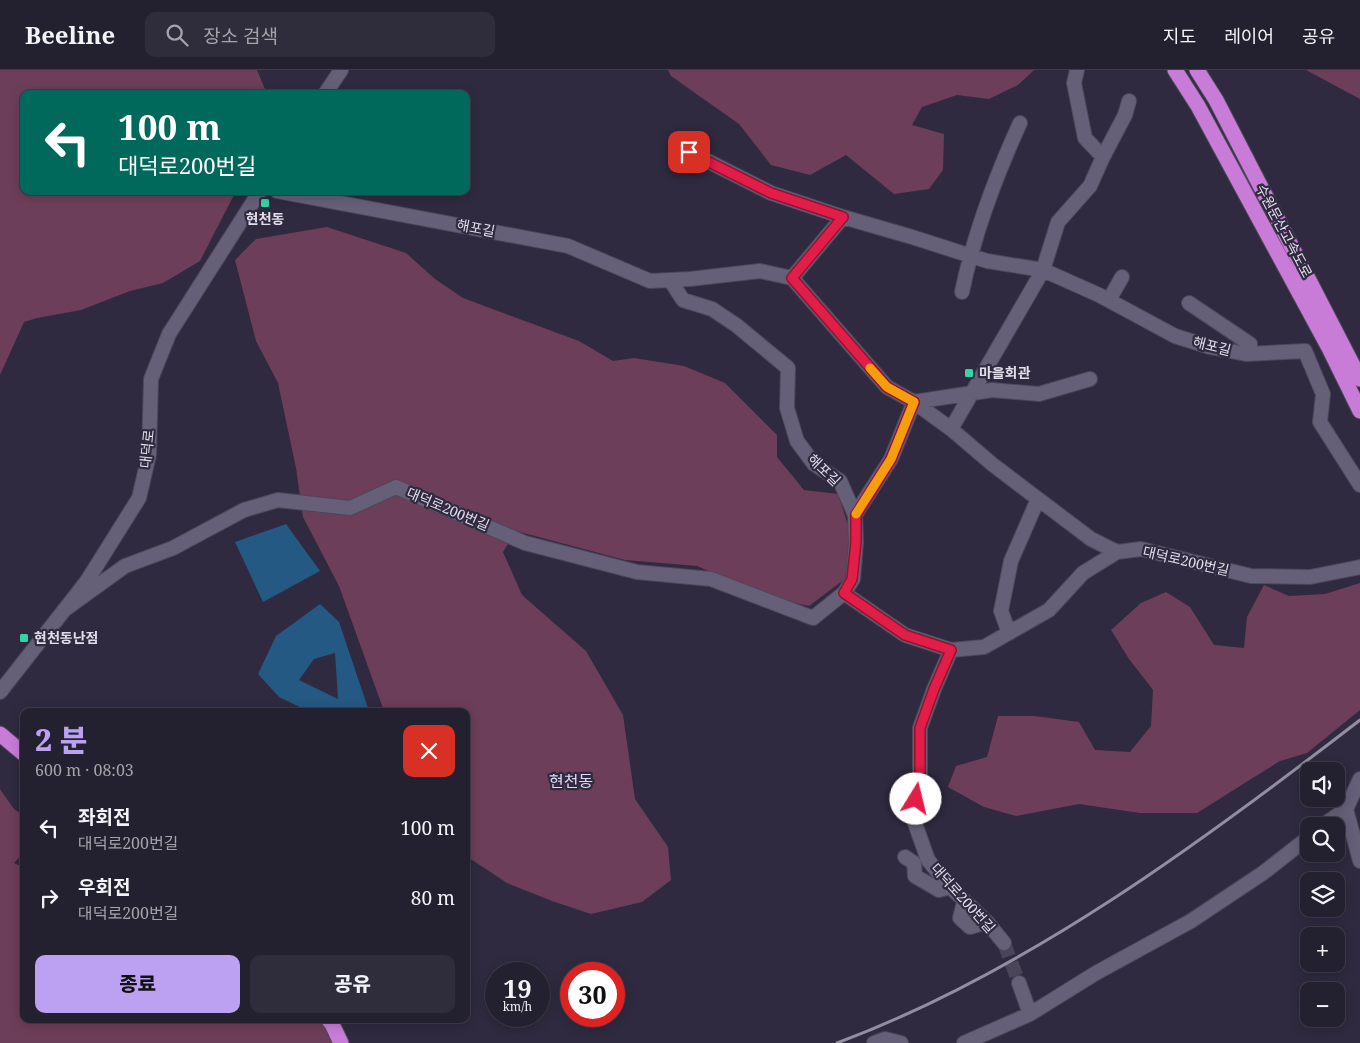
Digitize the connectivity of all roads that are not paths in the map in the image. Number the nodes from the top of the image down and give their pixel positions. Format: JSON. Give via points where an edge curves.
{"nodes":[{"id":1,"x":341,"y":70,"type":"edge"},
{"id":2,"x":1076,"y":70,"type":"edge"},
{"id":3,"x":1175,"y":70,"type":"edge"},
{"id":4,"x":1197,"y":70,"type":"edge"},
{"id":5,"x":328,"y":90,"type":"edge"},
{"id":6,"x":1129,"y":101,"type":"dead end"},
{"id":7,"x":1020,"y":124,"type":"dead end"},
{"id":8,"x":676,"y":144,"type":"dead end"},
{"id":9,"x":1103,"y":157,"type":"junction"},
{"id":10,"x":257,"y":195,"type":"edge"},
{"id":11,"x":298,"y":195,"type":"edge"},
{"id":12,"x":843,"y":217,"type":"junction"},
{"id":13,"x":969,"y":256,"type":"junction"},
{"id":14,"x":1043,"y":270,"type":"junction"},
{"id":15,"x":1122,"y":277,"type":"dead end"},
{"id":16,"x":792,"y":278,"type":"junction"},
{"id":17,"x":670,"y":280,"type":"junction"},
{"id":18,"x":962,"y":292,"type":"dead end"},
{"id":19,"x":1109,"y":300,"type":"junction"},
{"id":20,"x":1189,"y":303,"type":"dead end"},
{"id":21,"x":1246,"y":354,"type":"junction"},
{"id":22,"x":1090,"y":379,"type":"dead end"},
{"id":23,"x":1360,"y":379,"type":"edge"},
{"id":24,"x":972,"y":394,"type":"junction"},
{"id":25,"x":914,"y":402,"type":"junction"},
{"id":26,"x":1360,"y":411,"type":"edge"},
{"id":27,"x":951,"y":429,"type":"junction"},
{"id":28,"x":1360,"y":485,"type":"edge"},
{"id":29,"x":1038,"y":499,"type":"junction"},
{"id":30,"x":856,"y":515,"type":"junction"},
{"id":31,"x":1117,"y":552,"type":"junction"},
{"id":32,"x":1360,"y":567,"type":"edge"},
{"id":33,"x":844,"y":593,"type":"junction"},
{"id":34,"x":64,"y":610,"type":"junction"},
{"id":35,"x":1008,"y":633,"type":"junction"},
{"id":36,"x":951,"y":650,"type":"junction"},
{"id":37,"x":0,"y":692,"type":"edge"},
{"id":38,"x":0,"y":734,"type":"edge"},
{"id":39,"x":20,"y":751,"type":"edge"},
{"id":40,"x":1360,"y":779,"type":"edge"},
{"id":41,"x":1346,"y":809,"type":"junction"},
{"id":42,"x":1335,"y":817,"type":"edge"},
{"id":43,"x":1300,"y":844,"type":"edge"},
{"id":44,"x":904,"y":858,"type":"dead end"},
{"id":45,"x":1360,"y":861,"type":"edge"},
{"id":46,"x":950,"y":887,"type":"junction"},
{"id":47,"x":1004,"y":943,"type":"tunnel mouth"},
{"id":48,"x":1019,"y":983,"type":"tunnel mouth"},
{"id":49,"x":1030,"y":1014,"type":"junction"},
{"id":50,"x":331,"y":1023,"type":"edge"},
{"id":51,"x":341,"y":1043,"type":"edge"},
{"id":52,"x":874,"y":1043,"type":"edge"},
{"id":53,"x":901,"y":1043,"type":"edge"},
{"id":54,"x":964,"y":1043,"type":"edge"}],
"edges":[{"from":1,"to":5,"type":"street"},
{"from":2,"to":9,"type":"street","via":[[1074,83],[1085,138]]},
{"from":3,"to":26,"type":"highway","name":"수원문산고속도로","via":[[1198,106]]},
{"from":4,"to":23,"type":"highway","name":"수원문산고속도로","via":[[1216,100]]},
{"from":6,"to":9,"type":"street"},
{"from":7,"to":13,"type":"street","via":[[998,170]]},
{"from":8,"to":12,"type":"street","name":"해포길","via":[[771,193]]},
{"from":9,"to":14,"type":"street","via":[[1090,186],[1058,222]]},
{"from":10,"to":34,"type":"street","name":"대덕로","via":[[169,334],[151,379],[149,455],[139,498],[87,581]]},
{"from":11,"to":17,"type":"street","name":"해포길","via":[[568,246],[650,282]]},
{"from":12,"to":13,"type":"street","name":"해포길"},
{"from":12,"to":16,"type":"street"},
{"from":13,"to":14,"type":"street","name":"해포길"},
{"from":13,"to":18,"type":"street"},
{"from":14,"to":19,"type":"street","name":"해포길"},
{"from":14,"to":24,"type":"street"},
{"from":15,"to":19,"type":"street"},
{"from":16,"to":17,"type":"street","name":"해포길","via":[[760,271]]},
{"from":16,"to":25,"type":"street","via":[[887,387]]},
{"from":17,"to":30,"type":"street","name":"해포길","via":[[683,300],[712,309],[788,368],[787,408],[797,441],[814,464],[840,481]]},
{"from":19,"to":21,"type":"street","name":"해포길","via":[[1175,336]]},
{"from":20,"to":21,"type":"street","name":"해포길","via":[[1250,344]]},
{"from":21,"to":28,"type":"street","name":"해포길","via":[[1305,351],[1323,394],[1320,422]]},
{"from":22,"to":24,"type":"street","via":[[1039,394],[992,390]]},
{"from":24,"to":25,"type":"street"},
{"from":24,"to":27,"type":"street"},
{"from":25,"to":27,"type":"street"},
{"from":25,"to":30,"type":"street","via":[[891,459]]},
{"from":27,"to":29,"type":"street"},
{"from":29,"to":31,"type":"street","via":[[1091,539]]},
{"from":29,"to":35,"type":"street","via":[[1011,561],[1002,611]]},
{"from":30,"to":33,"type":"street","name":"대덕로200번길","via":[[852,579]]},
{"from":31,"to":32,"type":"street","name":"대덕로200번길","via":[[1140,549],[1251,576],[1310,577]]},
{"from":31,"to":35,"type":"street","name":"대덕로200번길","via":[[1083,573],[1049,610]]},
{"from":33,"to":34,"type":"street","name":"대덕로200번길","via":[[813,618],[712,579],[637,572],[525,543],[396,487],[350,508],[278,500],[244,510],[173,548],[125,566]]},
{"from":33,"to":36,"type":"street","name":"대덕로200번길","via":[[905,635]]},
{"from":34,"to":37,"type":"street","name":"대덕로"},
{"from":35,"to":36,"type":"street","name":"대덕로200번길","via":[[984,647]]},
{"from":36,"to":46,"type":"street","name":"대덕로200번길","via":[[920,728],[920,784],[912,815],[928,860]]},
{"from":38,"to":39,"type":"highway"},
{"from":40,"to":41,"type":"street"},
{"from":41,"to":42,"type":"street"},
{"from":41,"to":45,"type":"street"},
{"from":43,"to":49,"type":"street","via":[[1191,921]]},
{"from":44,"to":46,"type":"street","via":[[914,863],[915,876],[939,890]]},
{"from":46,"to":47,"type":"street","name":"대덕로200번길"},
{"from":48,"to":49,"type":"street"},
{"from":49,"to":54,"type":"street"},
{"from":50,"to":51,"type":"highway"},
{"from":52,"to":53,"type":"street","via":[[885,1039]]}]}
